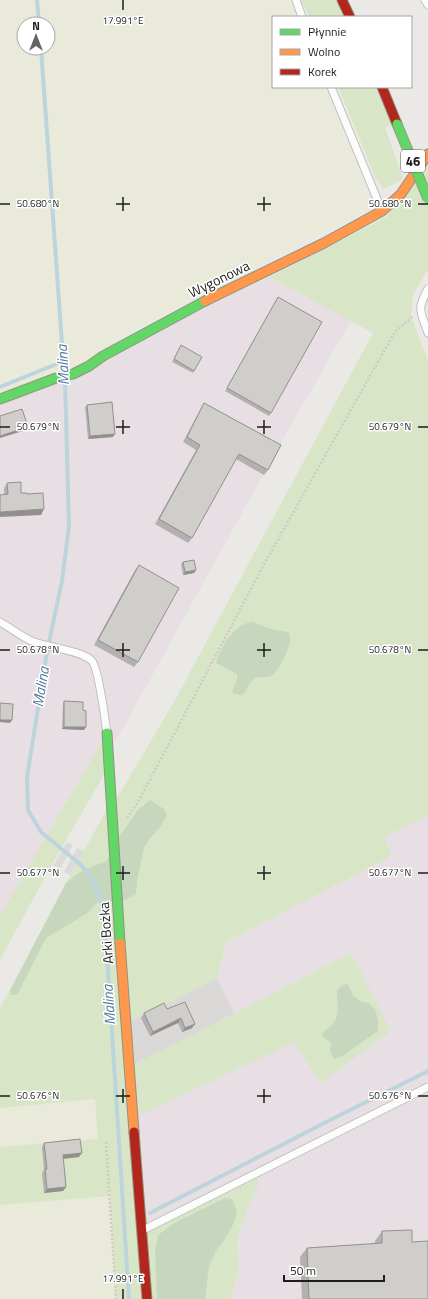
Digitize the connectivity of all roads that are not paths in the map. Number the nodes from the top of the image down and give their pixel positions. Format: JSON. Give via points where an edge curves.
{"nodes":[{"id":1,"x":296,"y":0,"type":"edge"},
{"id":2,"x":342,"y":0,"type":"edge"},
{"id":3,"x":425,"y":0,"type":"edge"},
{"id":4,"x":428,"y":5,"type":"edge"},
{"id":5,"x":302,"y":16,"type":"edge"},
{"id":6,"x":350,"y":16,"type":"edge"},
{"id":7,"x":331,"y":88,"type":"edge"},
{"id":8,"x":382,"y":88,"type":"edge"},
{"id":9,"x":428,"y":154,"type":"edge"},
{"id":10,"x":428,"y":199,"type":"edge"},
{"id":11,"x":382,"y":211,"type":"junction"},
{"id":12,"x":428,"y":289,"type":"edge"},
{"id":13,"x":428,"y":333,"type":"edge"},
{"id":14,"x":0,"y":399,"type":"edge"},
{"id":15,"x":0,"y":622,"type":"edge"},
{"id":16,"x":107,"y":733,"type":"joint"},
{"id":17,"x":428,"y":1087,"type":"edge"},
{"id":18,"x":143,"y":1230,"type":"junction"},
{"id":19,"x":147,"y":1299,"type":"edge"}],
"edges":[{"from":1,"to":5,"type":"lane"},
{"from":2,"to":6,"type":"street"},
{"from":3,"to":4,"type":"lane"},
{"from":7,"to":11,"type":"lane"},
{"from":8,"to":10,"type":"street","number":"46","bridge":true},
{"from":9,"to":11,"type":"street","name":"Wygonowa","via":[[401,194]]},
{"from":11,"to":14,"type":"street","name":"Wygonowa","via":[[324,243],[210,298],[73,374]]},
{"from":12,"to":13,"type":"lane","via":[[420,309]]},
{"from":15,"to":16,"type":"lane","via":[[34,642],[62,648],[92,661],[98,676]]},
{"from":16,"to":18,"type":"street","name":"Arki Bożka","via":[[125,1023]]},
{"from":17,"to":18,"type":"lane"},
{"from":18,"to":19,"type":"street","name":"Arki Bożka"}]}
